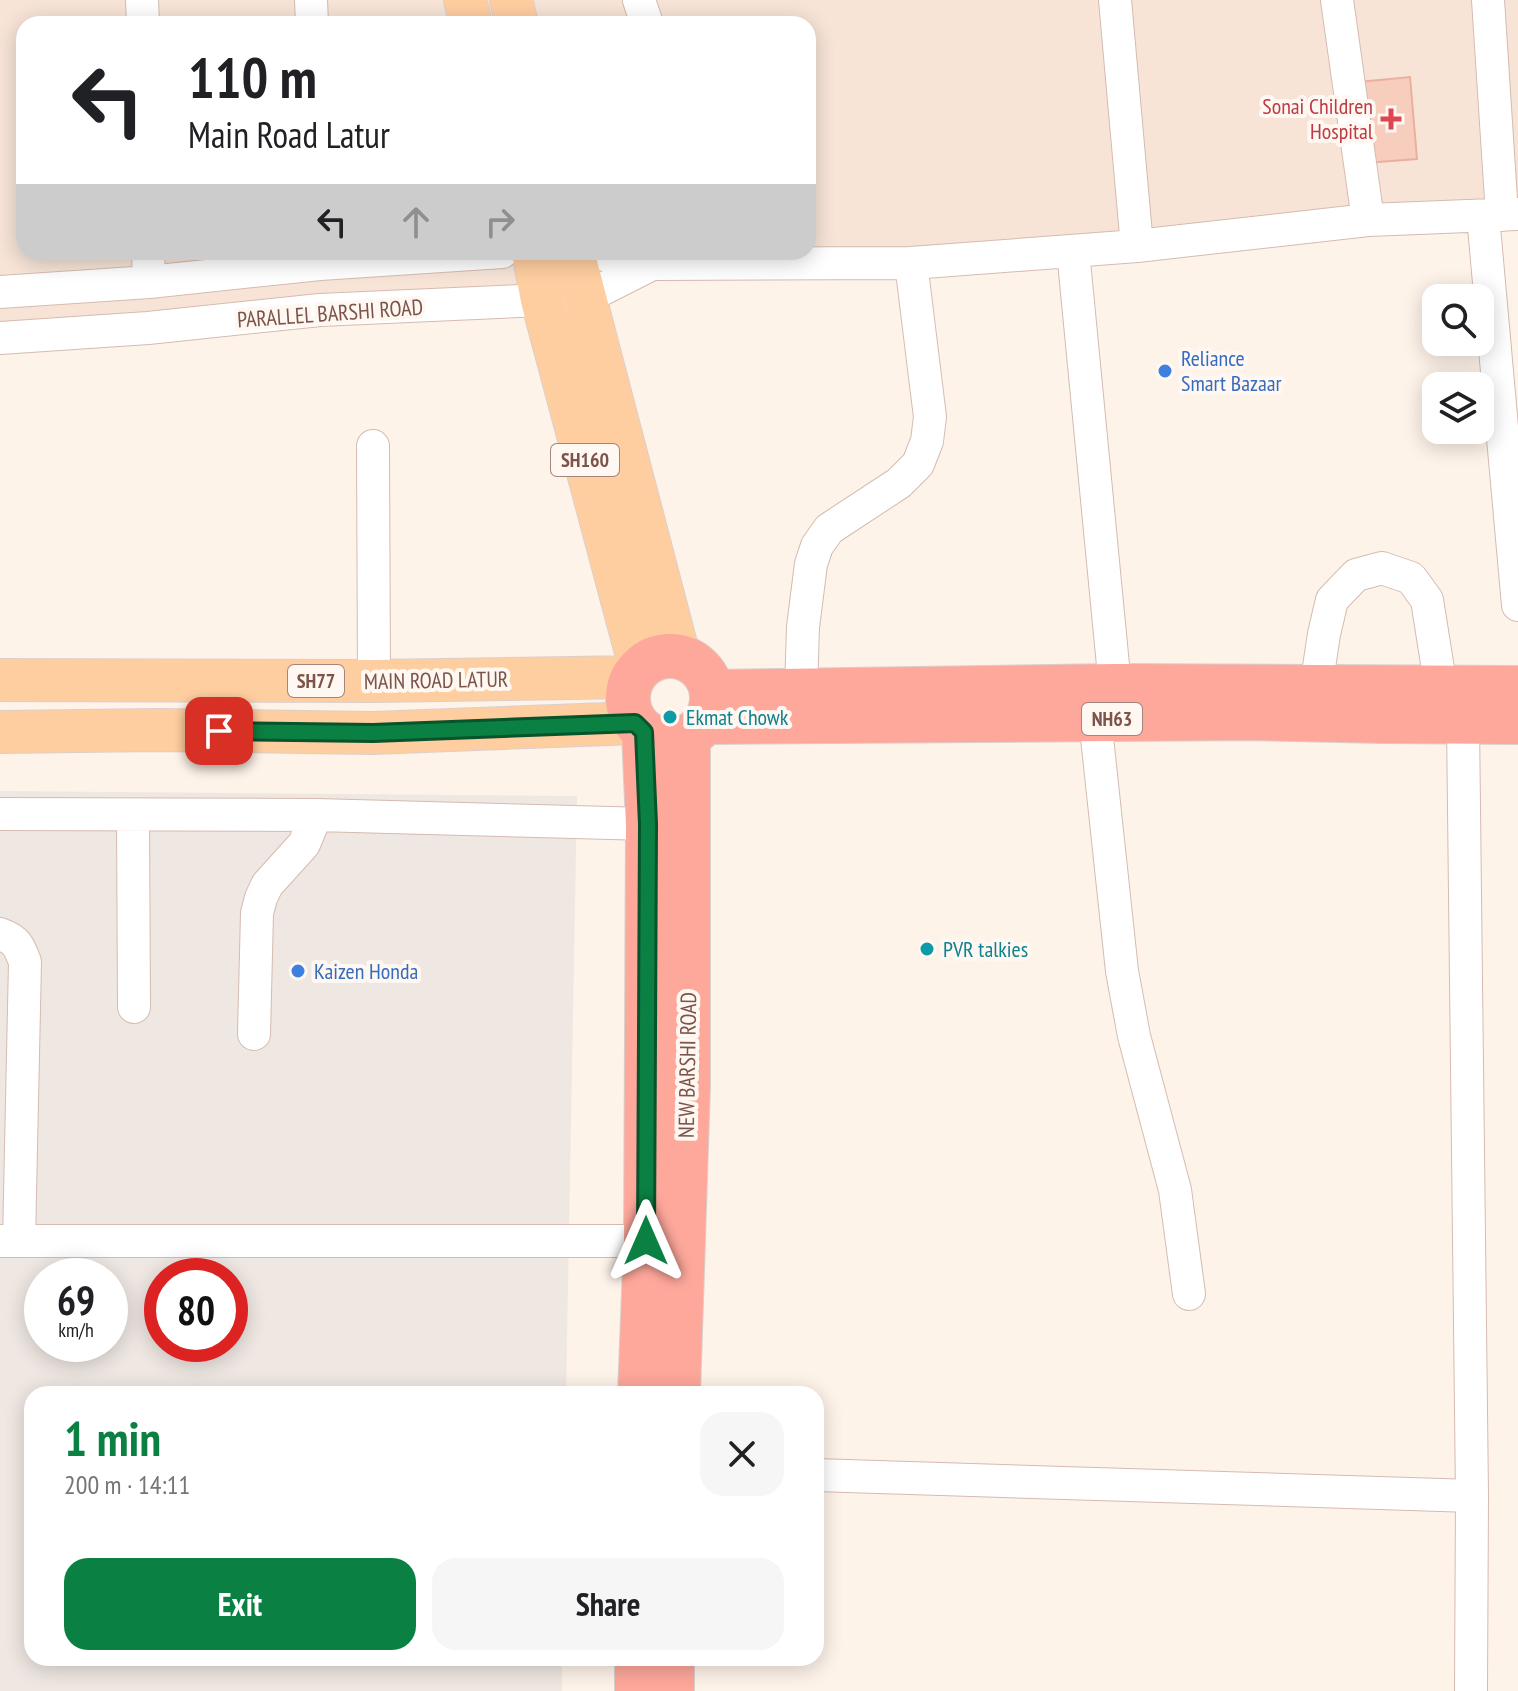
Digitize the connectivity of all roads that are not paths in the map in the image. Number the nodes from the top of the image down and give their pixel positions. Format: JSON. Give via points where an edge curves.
{"nodes":[{"id":1,"x":1115,"y":0,"type":"edge"},
{"id":2,"x":1337,"y":0,"type":"edge"},
{"id":3,"x":1488,"y":0,"type":"edge"},
{"id":4,"x":1501,"y":215,"type":"edge"},
{"id":5,"x":1368,"y":220,"type":"junction"},
{"id":6,"x":1137,"y":246,"type":"junction"},
{"id":7,"x":1073,"y":251,"type":"junction"},
{"id":8,"x":282,"y":260,"type":"edge"},
{"id":9,"x":534,"y":260,"type":"edge"},
{"id":10,"x":575,"y":260,"type":"edge"},
{"id":11,"x":631,"y":260,"type":"edge"},
{"id":12,"x":911,"y":263,"type":"junction"},
{"id":13,"x":652,"y":264,"type":"junction"},
{"id":14,"x":148,"y":267,"type":"edge"},
{"id":15,"x":0,"y":292,"type":"edge"},
{"id":16,"x":585,"y":298,"type":"junction"},
{"id":17,"x":542,"y":300,"type":"junction"},
{"id":18,"x":0,"y":338,"type":"edge"},
{"id":19,"x":373,"y":446,"type":"dead end"},
{"id":20,"x":1518,"y":605,"type":"edge"},
{"id":21,"x":651,"y":667,"type":"junction"},
{"id":22,"x":0,"y":680,"type":"edge"},
{"id":23,"x":374,"y":681,"type":"junction"},
{"id":24,"x":1316,"y":687,"type":"junction"},
{"id":25,"x":1518,"y":688,"type":"edge"},
{"id":26,"x":801,"y":689,"type":"junction"},
{"id":27,"x":1105,"y":703,"type":"junction"},
{"id":28,"x":1452,"y":705,"type":"junction"},
{"id":29,"x":702,"y":717,"type":"junction"},
{"id":30,"x":1518,"y":722,"type":"edge"},
{"id":31,"x":640,"y":728,"type":"junction"},
{"id":32,"x":0,"y":732,"type":"edge"},
{"id":33,"x":0,"y":814,"type":"edge"},
{"id":34,"x":133,"y":815,"type":"junction"},
{"id":35,"x":316,"y":815,"type":"junction"},
{"id":36,"x":648,"y":824,"type":"junction"},
{"id":37,"x":0,"y":934,"type":"edge"},
{"id":38,"x":134,"y":1007,"type":"dead end"},
{"id":39,"x":254,"y":1034,"type":"dead end"},
{"id":40,"x":10,"y":1166,"type":"edge"},
{"id":41,"x":10,"y":1241,"type":"edge"},
{"id":42,"x":665,"y":1241,"type":"junction"},
{"id":43,"x":1189,"y":1294,"type":"dead end"},
{"id":44,"x":641,"y":1386,"type":"edge"},
{"id":45,"x":677,"y":1386,"type":"edge"},
{"id":46,"x":824,"y":1475,"type":"edge"},
{"id":47,"x":1472,"y":1496,"type":"junction"},
{"id":48,"x":637,"y":1666,"type":"edge"},
{"id":49,"x":672,"y":1666,"type":"edge"},
{"id":50,"x":637,"y":1691,"type":"edge"},
{"id":51,"x":672,"y":1691,"type":"edge"},
{"id":52,"x":1471,"y":1691,"type":"edge"}],
"edges":[{"from":1,"to":6,"type":"street"},
{"from":2,"to":5,"type":"street"},
{"from":3,"to":4,"type":"street"},
{"from":4,"to":5,"type":"street"},
{"from":4,"to":20,"type":"street"},
{"from":5,"to":6,"type":"street"},
{"from":6,"to":7,"type":"street"},
{"from":7,"to":12,"type":"street"},
{"from":7,"to":27,"type":"street"},
{"from":8,"to":14,"type":"street"},
{"from":9,"to":17,"type":"main road","number":"SH160"},
{"from":10,"to":16,"type":"main road","number":"SH160"},
{"from":11,"to":13,"type":"street"},
{"from":12,"to":13,"type":"street"},
{"from":12,"to":26,"type":"street","via":[[930,417],[927,441],[918,464],[899,483],[829,529],[817,546],[803,627]]},
{"from":13,"to":16,"type":"street","name":"PARALLEL BARSHI ROAD"},
{"from":14,"to":15,"type":"street"},
{"from":16,"to":17,"type":"street","name":"PARALLEL BARSHI ROAD"},
{"from":16,"to":21,"type":"main road","number":"SH160"},
{"from":17,"to":18,"type":"street","name":"PARALLEL BARSHI ROAD","via":[[320,310]]},
{"from":17,"to":21,"type":"main road","number":"SH160"},
{"from":19,"to":23,"type":"street"},
{"from":21,"to":23,"type":"main road","name":"MAIN ROAD LATUR","number":"SH77"},
{"from":21,"to":29,"type":"highway","via":[[691,661],[701,669],[709,680]]},
{"from":21,"to":31,"type":"highway","via":[[628,688],[630,713]]},
{"from":22,"to":23,"type":"main road","name":"MAIN ROAD LATUR","number":"SH77"},
{"from":24,"to":27,"type":"highway","number":"NH63"},
{"from":24,"to":28,"type":"highway","number":"NH63"},
{"from":24,"to":28,"type":"street","via":[[1332,600],[1356,575],[1382,568],[1411,578],[1427,600]]},
{"from":25,"to":28,"type":"highway","number":"NH63"},
{"from":26,"to":27,"type":"highway","number":"NH63"},
{"from":26,"to":29,"type":"highway","number":"NH63"},
{"from":27,"to":28,"type":"highway","number":"NH63","via":[[1254,718]]},
{"from":27,"to":29,"type":"highway","number":"NH63"},
{"from":27,"to":43,"type":"street","via":[[1122,971],[1175,1190]]},
{"from":28,"to":30,"type":"highway","number":"NH63"},
{"from":28,"to":47,"type":"street"},
{"from":29,"to":31,"type":"highway","number":"NH63","via":[[677,740],[654,738]]},
{"from":29,"to":42,"type":"highway","name":"NEW BARSHI ROAD","via":[[688,1084]]},
{"from":31,"to":32,"type":"main road"},
{"from":31,"to":36,"type":"highway","name":"NEW BARSHI ROAD"},
{"from":33,"to":34,"type":"street"},
{"from":34,"to":35,"type":"street"},
{"from":34,"to":38,"type":"street"},
{"from":35,"to":36,"type":"street"},
{"from":35,"to":39,"type":"street","via":[[304,844],[261,898]]},
{"from":36,"to":42,"type":"highway","name":"NEW BARSHI ROAD"},
{"from":37,"to":40,"type":"street","via":[[19,946],[25,962]]},
{"from":40,"to":41,"type":"street"},
{"from":41,"to":42,"type":"street"},
{"from":42,"to":44,"type":"highway","name":"NEW BARSHI ROAD"},
{"from":42,"to":45,"type":"highway","name":"NEW BARSHI ROAD"},
{"from":46,"to":47,"type":"street"},
{"from":47,"to":52,"type":"street"},
{"from":48,"to":50,"type":"highway"},
{"from":49,"to":51,"type":"highway"}]}
